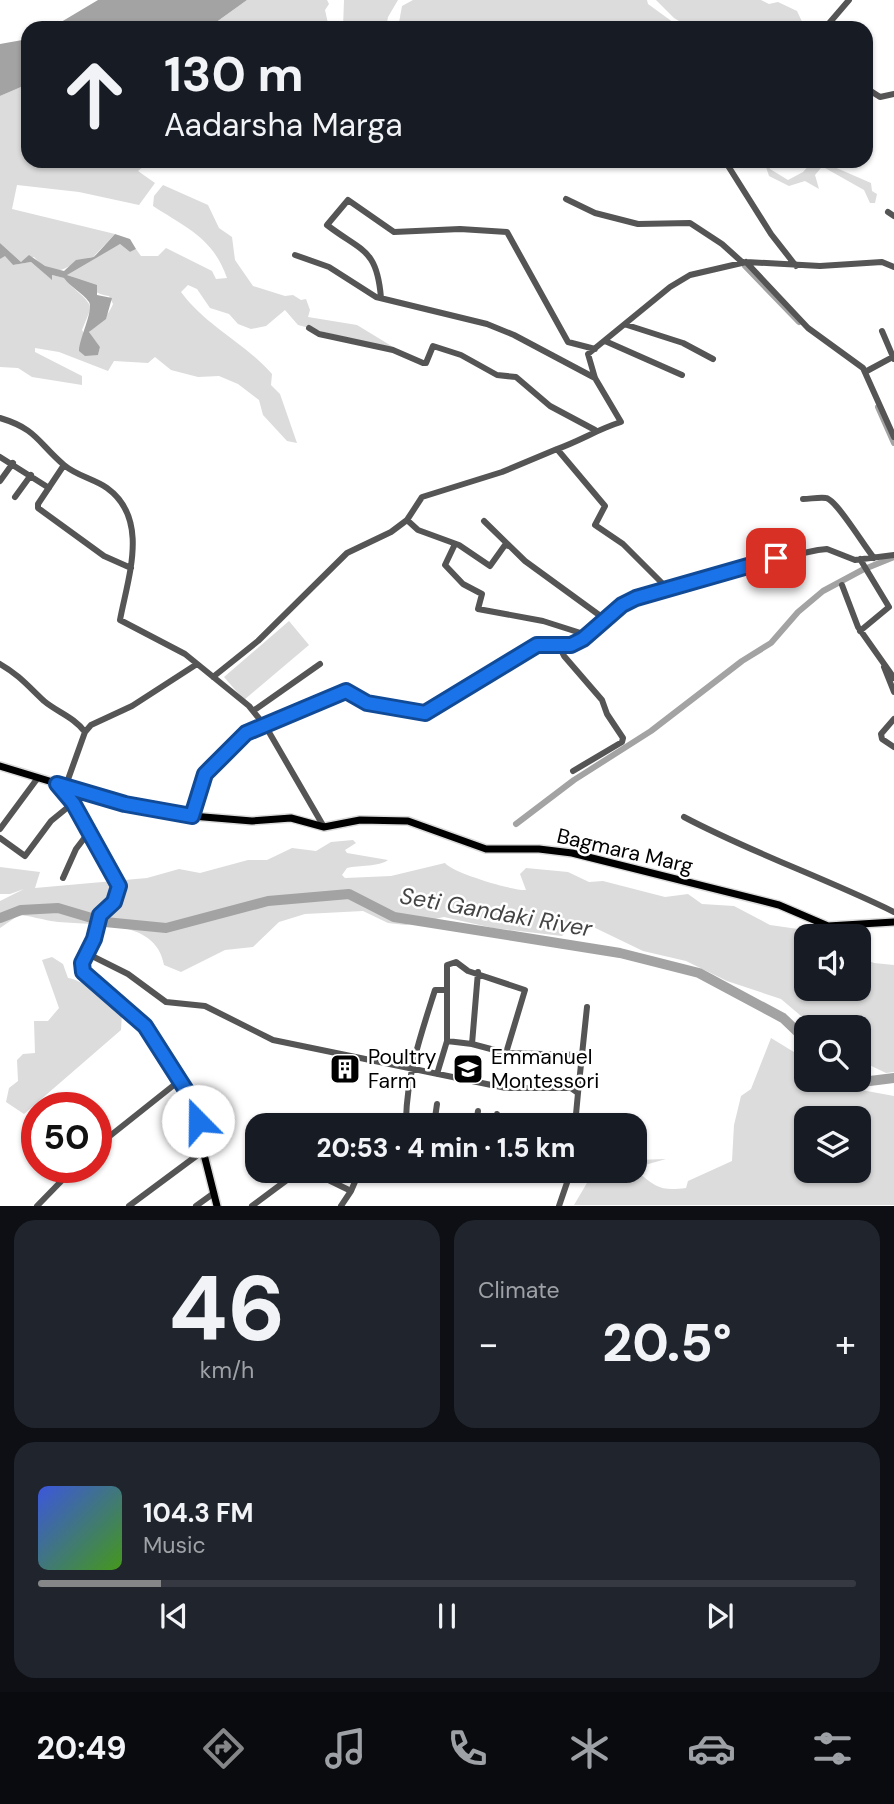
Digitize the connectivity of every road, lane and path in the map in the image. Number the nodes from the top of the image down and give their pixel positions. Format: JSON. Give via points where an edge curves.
{"nodes":[{"id":1,"x":848,"y":1,"type":"edge"},
{"id":2,"x":831,"y":21,"type":"edge"},
{"id":3,"x":873,"y":92,"type":"edge"},
{"id":4,"x":894,"y":94,"type":"edge"},
{"id":5,"x":729,"y":168,"type":"edge"},
{"id":6,"x":566,"y":199,"type":"dead end"},
{"id":7,"x":295,"y":255,"type":"dead end"},
{"id":8,"x":744,"y":262,"type":"junction"},
{"id":9,"x":796,"y":266,"type":"junction"},
{"id":10,"x":894,"y":267,"type":"edge"},
{"id":11,"x":381,"y":298,"type":"junction"},
{"id":12,"x":627,"y":325,"type":"junction"},
{"id":13,"x":309,"y":328,"type":"dead end"},
{"id":14,"x":882,"y":331,"type":"dead end"},
{"id":15,"x":605,"y":341,"type":"junction"},
{"id":16,"x":594,"y":349,"type":"junction"},
{"id":17,"x":893,"y":358,"type":"edge"},
{"id":18,"x":713,"y":359,"type":"dead end"},
{"id":19,"x":865,"y":372,"type":"junction"},
{"id":20,"x":682,"y":375,"type":"dead end"},
{"id":21,"x":595,"y":378,"type":"junction"},
{"id":22,"x":0,"y":418,"type":"edge"},
{"id":23,"x":595,"y":430,"type":"junction"},
{"id":24,"x":894,"y":437,"type":"edge"},
{"id":25,"x":557,"y":449,"type":"junction"},
{"id":26,"x":0,"y":457,"type":"edge"},
{"id":27,"x":13,"y":463,"type":"junction"},
{"id":28,"x":64,"y":466,"type":"junction"},
{"id":29,"x":31,"y":475,"type":"junction"},
{"id":30,"x":0,"y":481,"type":"edge"},
{"id":31,"x":49,"y":488,"type":"junction"},
{"id":32,"x":15,"y":497,"type":"dead end"},
{"id":33,"x":803,"y":499,"type":"dead end"},
{"id":34,"x":407,"y":520,"type":"junction"},
{"id":35,"x":484,"y":521,"type":"dead end"},
{"id":36,"x":455,"y":544,"type":"junction"},
{"id":37,"x":509,"y":546,"type":"junction"},
{"id":38,"x":894,"y":555,"type":"edge"},
{"id":39,"x":874,"y":558,"type":"junction"},
{"id":40,"x":860,"y":559,"type":"junction"},
{"id":41,"x":131,"y":568,"type":"junction"},
{"id":42,"x":842,"y":585,"type":"dead end"},
{"id":43,"x":668,"y":589,"type":"junction"},
{"id":44,"x":606,"y":620,"type":"junction"},
{"id":45,"x":860,"y":631,"type":"junction"},
{"id":46,"x":587,"y":635,"type":"junction"},
{"id":47,"x":559,"y":646,"type":"junction"},
{"id":48,"x":0,"y":664,"type":"edge"},
{"id":49,"x":197,"y":664,"type":"junction"},
{"id":50,"x":320,"y":664,"type":"dead end"},
{"id":51,"x":884,"y":665,"type":"junction"},
{"id":52,"x":213,"y":677,"type":"junction"},
{"id":53,"x":894,"y":678,"type":"edge"},
{"id":54,"x":894,"y":692,"type":"edge"},
{"id":55,"x":253,"y":711,"type":"junction"},
{"id":56,"x":894,"y":719,"type":"edge"},
{"id":57,"x":266,"y":727,"type":"junction"},
{"id":58,"x":85,"y":732,"type":"junction"},
{"id":59,"x":894,"y":747,"type":"edge"},
{"id":60,"x":0,"y":766,"type":"edge"},
{"id":61,"x":573,"y":771,"type":"dead end"},
{"id":62,"x":37,"y":779,"type":"junction"},
{"id":63,"x":62,"y":785,"type":"junction"},
{"id":64,"x":73,"y":803,"type":"junction"},
{"id":65,"x":192,"y":816,"type":"junction"},
{"id":66,"x":684,"y":817,"type":"dead end"},
{"id":67,"x":324,"y":827,"type":"junction"},
{"id":68,"x":0,"y":829,"type":"edge"},
{"id":69,"x":89,"y":832,"type":"junction"},
{"id":70,"x":0,"y":838,"type":"edge"},
{"id":71,"x":63,"y":878,"type":"dead end"},
{"id":72,"x":894,"y":912,"type":"edge"},
{"id":73,"x":894,"y":922,"type":"edge"},
{"id":74,"x":88,"y":954,"type":"junction"},
{"id":75,"x":478,"y":972,"type":"junction"},
{"id":76,"x":447,"y":990,"type":"junction"},
{"id":77,"x":587,"y":1007,"type":"dead end"},
{"id":78,"x":447,"y":1041,"type":"junction"},
{"id":79,"x":472,"y":1044,"type":"junction"},
{"id":80,"x":506,"y":1053,"type":"junction"},
{"id":81,"x":580,"y":1055,"type":"junction"},
{"id":82,"x":410,"y":1069,"type":"junction"},
{"id":83,"x":437,"y":1074,"type":"junction"},
{"id":84,"x":179,"y":1081,"type":"junction"},
{"id":85,"x":578,"y":1093,"type":"junction"},
{"id":86,"x":437,"y":1104,"type":"dead end"},
{"id":87,"x":407,"y":1113,"type":"edge"},
{"id":88,"x":436,"y":1113,"type":"edge"},
{"id":89,"x":576,"y":1113,"type":"edge"},
{"id":90,"x":112,"y":1134,"type":"edge"},
{"id":91,"x":203,"y":1151,"type":"junction"},
{"id":92,"x":59,"y":1183,"type":"edge"},
{"id":93,"x":283,"y":1183,"type":"edge"},
{"id":94,"x":335,"y":1183,"type":"edge"},
{"id":95,"x":354,"y":1183,"type":"edge"},
{"id":96,"x":567,"y":1183,"type":"edge"},
{"id":97,"x":351,"y":1191,"type":"junction"},
{"id":98,"x":214,"y":1193,"type":"junction"},
{"id":99,"x":37,"y":1206,"type":"edge"},
{"id":100,"x":129,"y":1206,"type":"edge"},
{"id":101,"x":196,"y":1206,"type":"edge"},
{"id":102,"x":217,"y":1206,"type":"edge"},
{"id":103,"x":253,"y":1206,"type":"edge"},
{"id":104,"x":341,"y":1206,"type":"edge"},
{"id":105,"x":559,"y":1206,"type":"edge"}],
"edges":[{"from":1,"to":2,"type":"street"},
{"from":3,"to":4,"type":"street","via":[[880,97]]},
{"from":5,"to":9,"type":"street"},
{"from":6,"to":8,"type":"street","via":[[595,213],[638,224],[690,223]]},
{"from":7,"to":11,"type":"street","via":[[329,267]]},
{"from":8,"to":9,"type":"street"},
{"from":8,"to":12,"type":"street","via":[[690,275]]},
{"from":8,"to":19,"type":"street","via":[[783,306]]},
{"from":9,"to":10,"type":"street","via":[[882,262]]},
{"from":11,"to":16,"type":"street","via":[[379,277],[364,247],[327,225],[348,200],[394,232],[507,232],[568,342]]},
{"from":11,"to":21,"type":"street","via":[[487,324]]},
{"from":12,"to":15,"type":"street"},
{"from":12,"to":18,"type":"street","via":[[690,346]]},
{"from":13,"to":23,"type":"street","via":[[393,350],[423,363],[433,346],[449,349],[498,375],[516,377],[551,406]]},
{"from":14,"to":17,"type":"street"},
{"from":15,"to":16,"type":"street"},
{"from":15,"to":20,"type":"street"},
{"from":16,"to":21,"type":"street","via":[[588,354]]},
{"from":17,"to":19,"type":"street"},
{"from":19,"to":24,"type":"street"},
{"from":21,"to":23,"type":"street","via":[[621,422]]},
{"from":22,"to":28,"type":"street","via":[[36,434]]},
{"from":23,"to":25,"type":"street"},
{"from":25,"to":34,"type":"street","via":[[422,497]]},
{"from":25,"to":43,"type":"street","via":[[605,506],[595,525],[623,544]]},
{"from":26,"to":27,"type":"street"},
{"from":27,"to":29,"type":"street"},
{"from":27,"to":30,"type":"street"},
{"from":28,"to":31,"type":"street"},
{"from":28,"to":41,"type":"street","via":[[106,487],[122,501],[132,524]]},
{"from":29,"to":31,"type":"street"},
{"from":29,"to":32,"type":"street"},
{"from":31,"to":41,"type":"street","via":[[38,509],[104,556]]},
{"from":33,"to":39,"type":"street","via":[[828,498],[838,505]]},
{"from":34,"to":36,"type":"street","via":[[418,530]]},
{"from":34,"to":52,"type":"street","via":[[346,553],[258,641]]},
{"from":35,"to":37,"type":"street"},
{"from":36,"to":37,"type":"street","via":[[490,566],[505,545]]},
{"from":36,"to":46,"type":"street","via":[[445,565],[463,584],[482,594],[478,609]]},
{"from":37,"to":44,"type":"street"},
{"from":38,"to":39,"type":"street"},
{"from":39,"to":40,"type":"street"},
{"from":40,"to":43,"type":"street","via":[[818,550],[741,566]]},
{"from":40,"to":45,"type":"street","via":[[890,607]]},
{"from":41,"to":49,"type":"street","via":[[120,620],[167,642]]},
{"from":42,"to":45,"type":"street"},
{"from":43,"to":44,"type":"street","via":[[636,598]]},
{"from":44,"to":46,"type":"street"},
{"from":45,"to":51,"type":"street"},
{"from":46,"to":47,"type":"street"},
{"from":47,"to":57,"type":"street","via":[[537,645],[425,713],[367,703],[346,691]]},
{"from":47,"to":61,"type":"street","via":[[603,700],[623,738],[599,759]]},
{"from":48,"to":58,"type":"street"},
{"from":49,"to":52,"type":"street"},
{"from":49,"to":58,"type":"street"},
{"from":50,"to":55,"type":"street"},
{"from":51,"to":53,"type":"street"},
{"from":51,"to":54,"type":"street"},
{"from":52,"to":55,"type":"street"},
{"from":55,"to":57,"type":"street"},
{"from":56,"to":59,"type":"street","via":[[881,734]]},
{"from":57,"to":65,"type":"street","via":[[246,733],[205,774]]},
{"from":57,"to":67,"type":"street"},
{"from":58,"to":63,"type":"street"},
{"from":60,"to":62,"type":"main road","name":"Bagmara Marg"},
{"from":62,"to":63,"type":"main road","name":"Bagmara Marg"},
{"from":62,"to":68,"type":"street"},
{"from":63,"to":64,"type":"main road"},
{"from":63,"to":65,"type":"main road","name":"Bagmara Marg","via":[[125,804]]},
{"from":64,"to":69,"type":"main road"},
{"from":64,"to":70,"type":"street","via":[[51,821],[25,856]]},
{"from":65,"to":67,"type":"main road","name":"Bagmara Marg","via":[[251,821],[290,818]]},
{"from":66,"to":72,"type":"street"},
{"from":67,"to":73,"type":"main road","name":"Bagmara Marg","via":[[360,820],[408,821],[486,849],[572,853],[779,905],[828,926]]},
{"from":69,"to":71,"type":"street"},
{"from":69,"to":74,"type":"main road","via":[[119,886],[114,902],[100,915]]},
{"from":74,"to":82,"type":"street","via":[[128,974],[166,1002],[205,1006],[273,1040]]},
{"from":74,"to":84,"type":"main road","via":[[83,972],[145,1026]]},
{"from":75,"to":76,"type":"street","via":[[456,962],[447,965]]},
{"from":75,"to":79,"type":"street"},
{"from":75,"to":80,"type":"street","via":[[525,990]]},
{"from":76,"to":78,"type":"street"},
{"from":76,"to":82,"type":"street","via":[[435,990]]},
{"from":77,"to":81,"type":"street"},
{"from":78,"to":79,"type":"street"},
{"from":78,"to":83,"type":"street"},
{"from":79,"to":80,"type":"street"},
{"from":80,"to":81,"type":"street"},
{"from":81,"to":85,"type":"street"},
{"from":82,"to":83,"type":"street"},
{"from":82,"to":87,"type":"street"},
{"from":83,"to":85,"type":"street","via":[[506,1088],[571,1088]]},
{"from":84,"to":90,"type":"street"},
{"from":84,"to":91,"type":"main road","via":[[194,1108]]},
{"from":85,"to":89,"type":"street"},
{"from":86,"to":88,"type":"street"},
{"from":91,"to":98,"type":"main road"},
{"from":91,"to":100,"type":"street"},
{"from":92,"to":99,"type":"street"},
{"from":93,"to":103,"type":"street"},
{"from":94,"to":97,"type":"street"},
{"from":95,"to":97,"type":"street"},
{"from":96,"to":105,"type":"street"},
{"from":97,"to":104,"type":"street"},
{"from":98,"to":101,"type":"street"},
{"from":98,"to":102,"type":"main road"}]}
